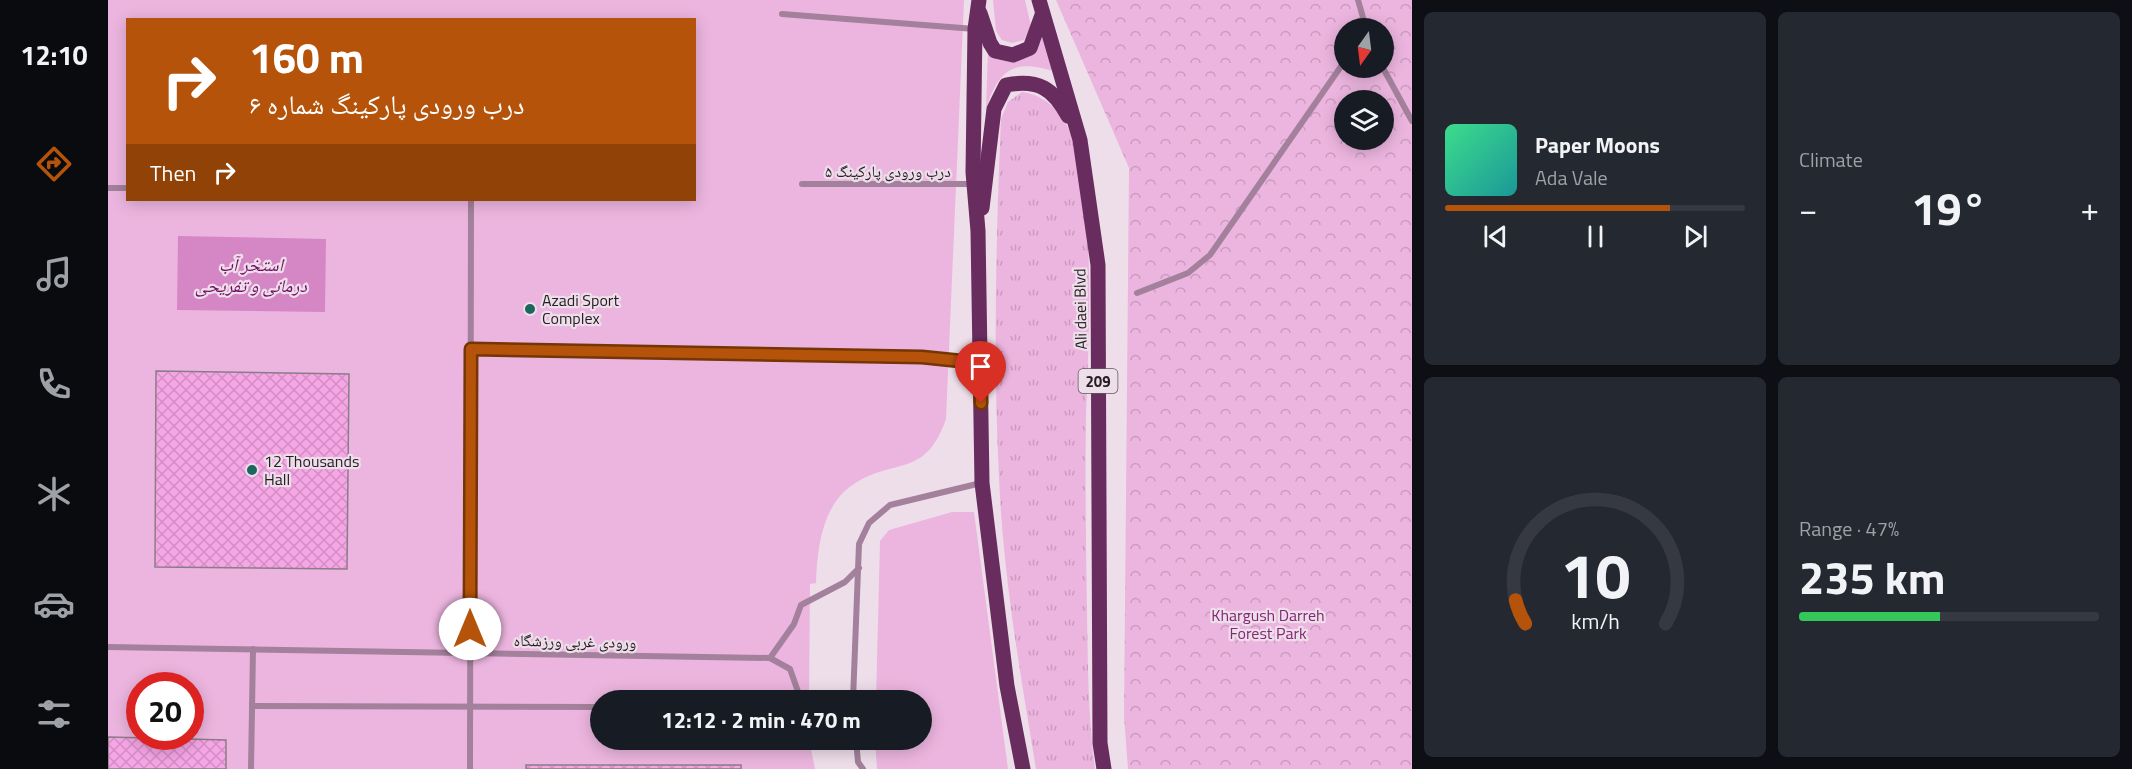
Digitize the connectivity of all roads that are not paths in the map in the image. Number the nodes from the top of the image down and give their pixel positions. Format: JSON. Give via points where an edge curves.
{"nodes":[{"id":1,"x":1358,"y":0,"type":"edge"},
{"id":2,"x":979,"y":5,"type":"edge"},
{"id":3,"x":1041,"y":7,"type":"edge"},
{"id":4,"x":782,"y":14,"type":"dead end"},
{"id":5,"x":1363,"y":18,"type":"edge"},
{"id":6,"x":975,"y":29,"type":"junction"},
{"id":7,"x":1334,"y":76,"type":"edge"},
{"id":8,"x":1388,"y":78,"type":"edge"},
{"id":9,"x":1412,"y":121,"type":"edge"},
{"id":10,"x":1080,"y":140,"type":"junction"},
{"id":11,"x":802,"y":184,"type":"dead end"},
{"id":12,"x":974,"y":184,"type":"junction"},
{"id":13,"x":108,"y":188,"type":"edge"},
{"id":14,"x":126,"y":188,"type":"edge"},
{"id":15,"x":471,"y":201,"type":"edge"},
{"id":16,"x":978,"y":231,"type":"junction"},
{"id":17,"x":1137,"y":293,"type":"dead end"},
{"id":18,"x":471,"y":349,"type":"junction"},
{"id":19,"x":980,"y":363,"type":"junction"},
{"id":20,"x":982,"y":483,"type":"junction"},
{"id":21,"x":859,"y":568,"type":"junction"},
{"id":22,"x":108,"y":647,"type":"edge"},
{"id":23,"x":253,"y":649,"type":"junction"},
{"id":24,"x":470,"y":652,"type":"junction"},
{"id":25,"x":770,"y":658,"type":"junction"},
{"id":26,"x":797,"y":690,"type":"edge"},
{"id":27,"x":853,"y":690,"type":"edge"},
{"id":28,"x":252,"y":706,"type":"junction"},
{"id":29,"x":470,"y":706,"type":"junction"},
{"id":30,"x":590,"y":706,"type":"edge"},
{"id":31,"x":857,"y":750,"type":"edge"},
{"id":32,"x":251,"y":769,"type":"edge"},
{"id":33,"x":470,"y":769,"type":"edge"},
{"id":34,"x":863,"y":769,"type":"edge"},
{"id":35,"x":1023,"y":769,"type":"edge"},
{"id":36,"x":1104,"y":769,"type":"edge"}],
"edges":[{"from":1,"to":5,"type":"lane"},
{"from":2,"to":3,"type":"main road","via":[[995,51],[1013,55],[1030,48]]},
{"from":2,"to":6,"type":"main road"},
{"from":3,"to":10,"type":"main road","name":"Ali daei Blvd","number":"209"},
{"from":4,"to":6,"type":"lane"},
{"from":6,"to":12,"type":"main road"},
{"from":7,"to":17,"type":"lane","via":[[1210,255],[1188,273]]},
{"from":8,"to":9,"type":"lane"},
{"from":10,"to":16,"type":"main road","via":[[1052,92],[1038,84],[1006,85],[994,109]]},
{"from":10,"to":36,"type":"main road","name":"Ali daei Blvd","number":"209","via":[[1098,265],[1100,743]]},
{"from":11,"to":12,"type":"lane","name":"درب ورودی پارکینگ ۵"},
{"from":12,"to":16,"type":"main road"},
{"from":13,"to":14,"type":"lane"},
{"from":15,"to":18,"type":"lane"},
{"from":16,"to":19,"type":"main road"},
{"from":18,"to":19,"type":"lane","via":[[903,355]]},
{"from":18,"to":24,"type":"lane"},
{"from":19,"to":20,"type":"main road"},
{"from":20,"to":21,"type":"lane","via":[[890,505],[869,524],[859,544]]},
{"from":20,"to":35,"type":"main road","via":[[1007,686]]},
{"from":21,"to":25,"type":"lane","via":[[845,582],[801,604],[794,624]]},
{"from":21,"to":27,"type":"lane"},
{"from":22,"to":23,"type":"lane","name":"ورودی غربی ورزشگاه"},
{"from":23,"to":24,"type":"lane","name":"ورودی غربی ورزشگاه"},
{"from":23,"to":28,"type":"lane"},
{"from":24,"to":25,"type":"lane","name":"ورودی غربی ورزشگاه"},
{"from":24,"to":29,"type":"lane"},
{"from":25,"to":26,"type":"lane","via":[[790,669]]},
{"from":28,"to":29,"type":"lane"},
{"from":28,"to":32,"type":"lane"},
{"from":29,"to":30,"type":"lane"},
{"from":29,"to":33,"type":"lane"},
{"from":31,"to":34,"type":"lane"}]}
